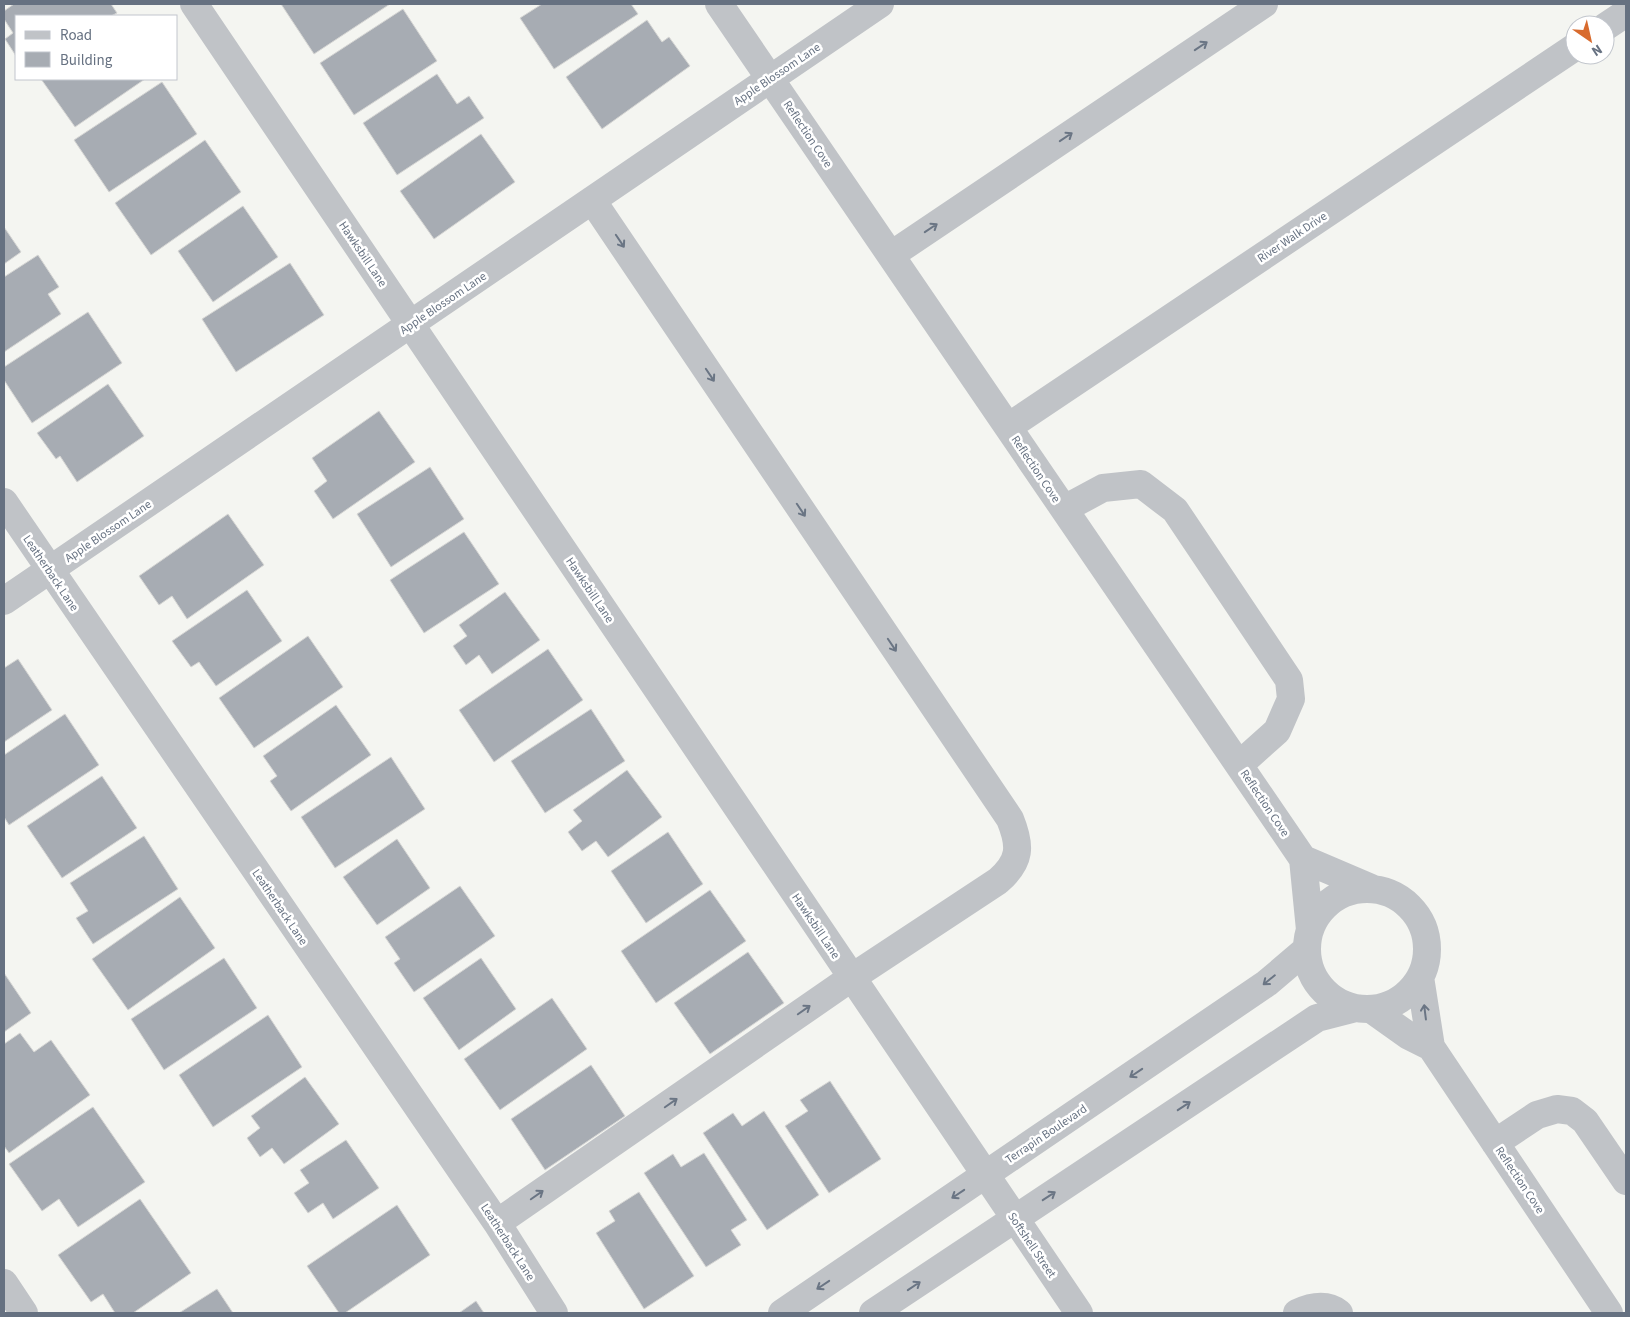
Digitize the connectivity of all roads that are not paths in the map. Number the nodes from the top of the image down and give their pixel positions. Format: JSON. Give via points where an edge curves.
{"nodes":[{"id":1,"x":194,"y":4,"type":"edge"},
{"id":2,"x":720,"y":4,"type":"edge"},
{"id":3,"x":880,"y":4,"type":"edge"},
{"id":4,"x":1264,"y":4,"type":"edge"},
{"id":5,"x":1626,"y":13,"type":"edge"},
{"id":6,"x":1615,"y":20,"type":"edge"},
{"id":7,"x":1565,"y":54,"type":"edge"},
{"id":8,"x":770,"y":78,"type":"junction"},
{"id":9,"x":592,"y":200,"type":"junction"},
{"id":10,"x":891,"y":256,"type":"junction"},
{"id":11,"x":411,"y":325,"type":"junction"},
{"id":12,"x":1008,"y":427,"type":"junction"},
{"id":13,"x":4,"y":502,"type":"edge"},
{"id":14,"x":1064,"y":509,"type":"junction"},
{"id":15,"x":49,"y":570,"type":"junction"},
{"id":16,"x":4,"y":601,"type":"edge"},
{"id":17,"x":1239,"y":765,"type":"junction"},
{"id":18,"x":1303,"y":859,"type":"junction"},
{"id":19,"x":1370,"y":888,"type":"junction"},
{"id":20,"x":1308,"y":939,"type":"junction"},
{"id":21,"x":1420,"y":977,"type":"junction"},
{"id":22,"x":851,"y":978,"type":"junction"},
{"id":23,"x":1363,"y":1008,"type":"junction"},
{"id":24,"x":1430,"y":1047,"type":"junction"},
{"id":25,"x":1495,"y":1143,"type":"junction"},
{"id":26,"x":987,"y":1175,"type":"junction"},
{"id":27,"x":1626,"y":1181,"type":"edge"},
{"id":28,"x":1014,"y":1219,"type":"junction"},
{"id":29,"x":497,"y":1223,"type":"junction"},
{"id":30,"x":4,"y":1283,"type":"edge"},
{"id":31,"x":24,"y":1313,"type":"edge"},
{"id":32,"x":554,"y":1313,"type":"edge"},
{"id":33,"x":782,"y":1313,"type":"edge"},
{"id":34,"x":873,"y":1313,"type":"edge"},
{"id":35,"x":1079,"y":1313,"type":"edge"},
{"id":36,"x":1296,"y":1313,"type":"edge"},
{"id":37,"x":1339,"y":1313,"type":"edge"},
{"id":38,"x":1609,"y":1313,"type":"edge"}],
"edges":[{"from":1,"to":11,"type":"street","name":"Hawksbill Lane"},
{"from":2,"to":8,"type":"street","name":"Reflection Cove"},
{"from":3,"to":8,"type":"street","name":"Apple Blossom Lane"},
{"from":10,"to":4,"type":"street","one_way":true},
{"from":5,"to":6,"type":"street"},
{"from":7,"to":12,"type":"street","name":"River Walk Drive"},
{"from":8,"to":9,"type":"street","name":"Apple Blossom Lane"},
{"from":8,"to":10,"type":"street","name":"Reflection Cove"},
{"from":9,"to":11,"type":"street","name":"Apple Blossom Lane"},
{"from":9,"to":22,"type":"street","one_way":true,"via":[[1010,819],[1016,834],[1016,859],[1009,872]]},
{"from":10,"to":12,"type":"street","name":"Reflection Cove"},
{"from":11,"to":15,"type":"street","name":"Apple Blossom Lane"},
{"from":11,"to":22,"type":"street","name":"Hawksbill Lane"},
{"from":12,"to":14,"type":"street","name":"Reflection Cove"},
{"from":13,"to":15,"type":"street","name":"Leatherback Lane"},
{"from":14,"to":17,"type":"street","name":"Reflection Cove"},
{"from":14,"to":17,"type":"street","via":[[1103,488],[1142,484],[1174,510],[1289,680],[1292,699],[1277,731]]},
{"from":15,"to":16,"type":"street","name":"Apple Blossom Lane"},
{"from":15,"to":29,"type":"street","name":"Leatherback Lane"},
{"from":17,"to":18,"type":"street","name":"Reflection Cove"},
{"from":18,"to":19,"type":"street"},
{"from":18,"to":20,"type":"street","name":"Reflection Cove"},
{"from":19,"to":20,"type":"street","via":[[1351,890],[1331,900],[1319,912]]},
{"from":19,"to":21,"type":"street","via":[[1390,892],[1407,903],[1420,918],[1427,938],[1427,951]]},
{"from":20,"to":23,"type":"street","via":[[1310,968],[1319,986],[1334,999]]},
{"from":20,"to":26,"type":"street","name":"Terrapin Boulevard","one_way":true,"via":[[1267,983]]},
{"from":21,"to":23,"type":"street","via":[[1408,993],[1391,1004]]},
{"from":24,"to":21,"type":"street","name":"Reflection Cove","one_way":true},
{"from":22,"to":26,"type":"street","name":"Hawksbill Lane"},
{"from":29,"to":22,"type":"street","one_way":true},
{"from":23,"to":24,"type":"street","name":"Reflection Cove"},
{"from":28,"to":23,"type":"street","one_way":true,"via":[[1317,1018]]},
{"from":24,"to":25,"type":"street","name":"Reflection Cove"},
{"from":25,"to":27,"type":"street","via":[[1537,1115],[1556,1108],[1572,1111],[1585,1121]]},
{"from":25,"to":38,"type":"street","name":"Reflection Cove"},
{"from":26,"to":28,"type":"street","name":"Softshell Street"},
{"from":26,"to":33,"type":"street","name":"Terrapin Boulevard","one_way":true},
{"from":34,"to":28,"type":"street","one_way":true},
{"from":28,"to":35,"type":"street","name":"Softshell Street"},
{"from":29,"to":32,"type":"street","name":"Leatherback Lane"},
{"from":30,"to":31,"type":"street"},
{"from":36,"to":37,"type":"street","via":[[1312,1307],[1324,1307]]}]}
